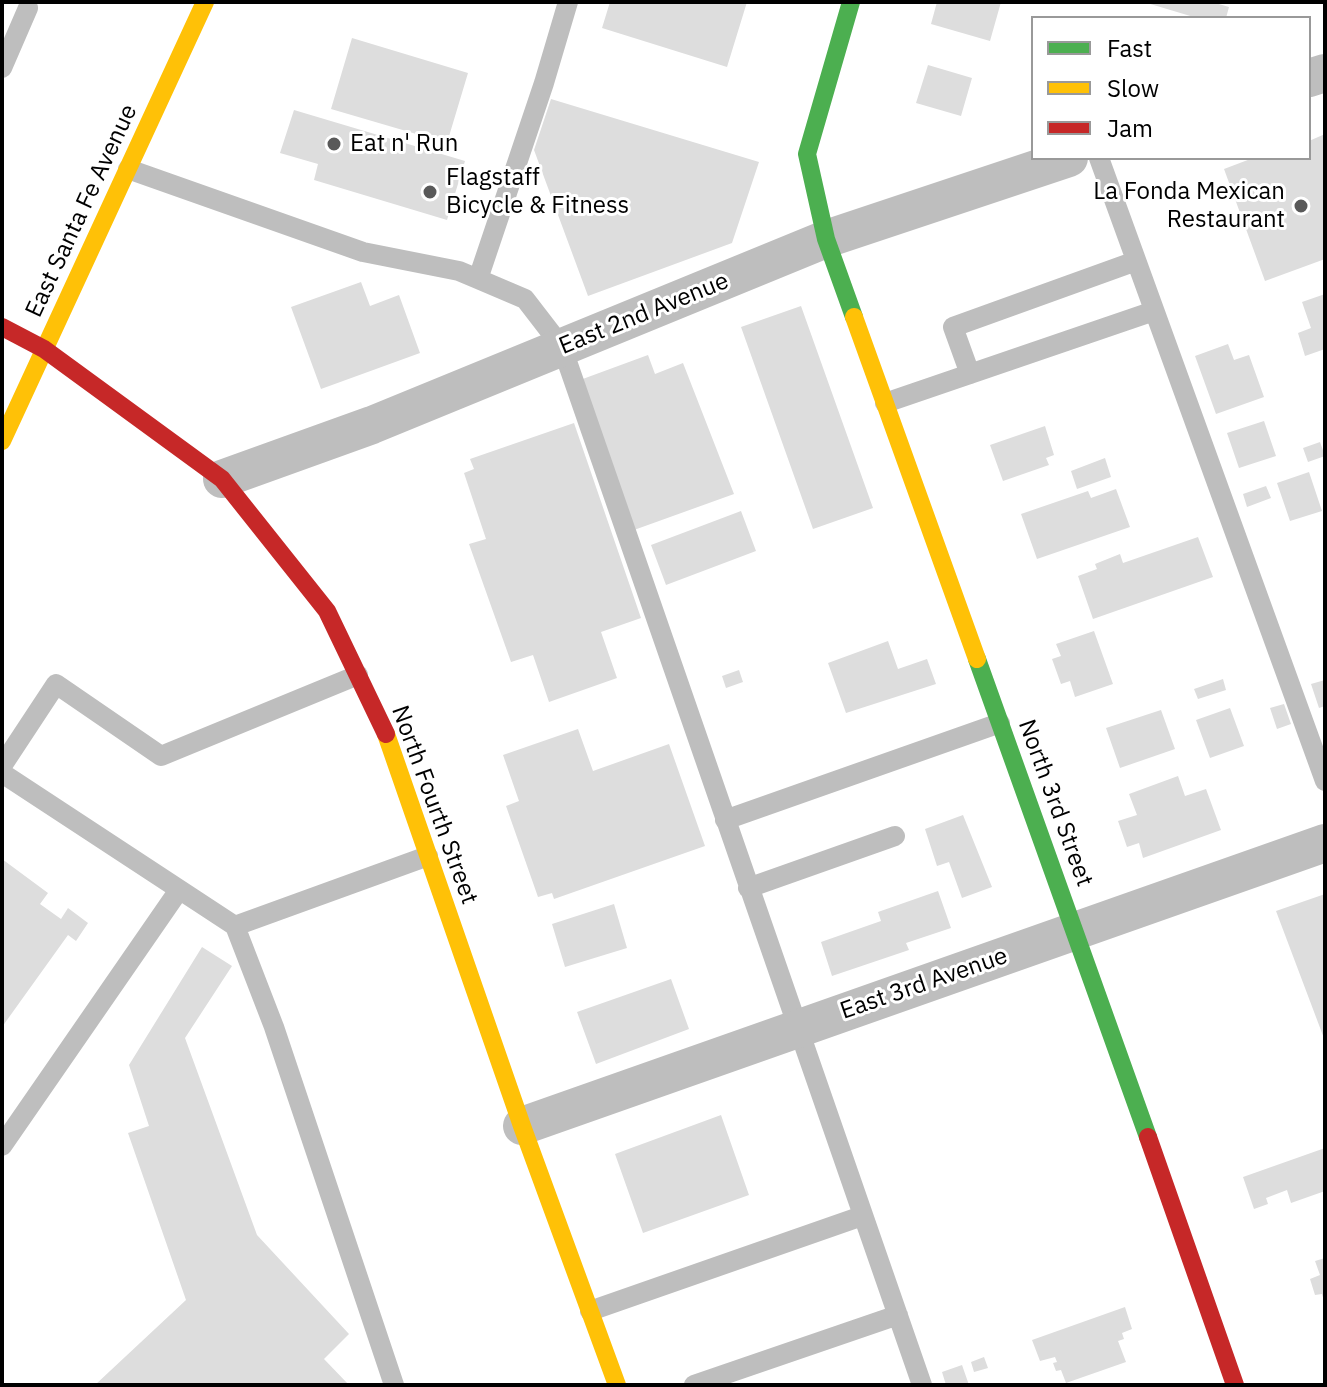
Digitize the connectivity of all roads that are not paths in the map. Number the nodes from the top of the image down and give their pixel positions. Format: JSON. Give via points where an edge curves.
{"nodes":[{"id":1,"x":205,"y":2,"type":"edge"},
{"id":2,"x":568,"y":2,"type":"edge"},
{"id":3,"x":851,"y":2,"type":"edge"},
{"id":4,"x":28,"y":8,"type":"dead end"},
{"id":5,"x":2,"y":68,"type":"edge"},
{"id":6,"x":1063,"y":160,"type":"edge"},
{"id":7,"x":1100,"y":160,"type":"edge"},
{"id":8,"x":128,"y":169,"type":"junction"},
{"id":9,"x":826,"y":239,"type":"junction"},
{"id":10,"x":1136,"y":261,"type":"junction"},
{"id":11,"x":478,"y":279,"type":"junction"},
{"id":12,"x":1154,"y":311,"type":"junction"},
{"id":13,"x":2,"y":327,"type":"edge"},
{"id":14,"x":562,"y":347,"type":"junction"},
{"id":15,"x":44,"y":349,"type":"junction"},
{"id":16,"x":970,"y":374,"type":"junction"},
{"id":17,"x":885,"y":403,"type":"junction"},
{"id":18,"x":2,"y":441,"type":"edge"},
{"id":19,"x":222,"y":479,"type":"junction"},
{"id":20,"x":358,"y":675,"type":"junction"},
{"id":21,"x":1000,"y":723,"type":"junction"},
{"id":22,"x":2,"y":766,"type":"edge"},
{"id":23,"x":2,"y":773,"type":"edge"},
{"id":24,"x":1325,"y":781,"type":"edge"},
{"id":25,"x":725,"y":820,"type":"junction"},
{"id":26,"x":895,"y":836,"type":"dead end"},
{"id":27,"x":1325,"y":843,"type":"edge"},
{"id":28,"x":428,"y":856,"type":"junction"},
{"id":29,"x":748,"y":888,"type":"junction"},
{"id":30,"x":179,"y":890,"type":"junction"},
{"id":31,"x":235,"y":926,"type":"junction"},
{"id":32,"x":1075,"y":930,"type":"junction"},
{"id":33,"x":796,"y":1029,"type":"junction"},
{"id":34,"x":522,"y":1126,"type":"junction"},
{"id":35,"x":2,"y":1146,"type":"edge"},
{"id":36,"x":862,"y":1216,"type":"junction"},
{"id":37,"x":590,"y":1311,"type":"junction"},
{"id":38,"x":898,"y":1315,"type":"junction"},
{"id":39,"x":394,"y":1385,"type":"edge"},
{"id":40,"x":617,"y":1385,"type":"edge"},
{"id":41,"x":694,"y":1385,"type":"edge"},
{"id":42,"x":922,"y":1385,"type":"edge"},
{"id":43,"x":1235,"y":1385,"type":"edge"}],
"edges":[{"from":1,"to":8,"type":"main road","name":"East Santa Fe Avenue"},
{"from":2,"to":11,"type":"lane"},
{"from":3,"to":9,"type":"main road","name":"North 3rd Street","via":[[807,154]]},
{"from":4,"to":5,"type":"lane"},
{"from":6,"to":9,"type":"street","name":"East 2nd Avenue"},
{"from":7,"to":10,"type":"lane"},
{"from":8,"to":11,"type":"lane","via":[[363,252]]},
{"from":8,"to":15,"type":"main road","name":"East Santa Fe Avenue"},
{"from":9,"to":14,"type":"street","name":"East 2nd Avenue"},
{"from":9,"to":17,"type":"main road","name":"North 3rd Street"},
{"from":10,"to":12,"type":"lane"},
{"from":10,"to":16,"type":"lane","via":[[953,327]]},
{"from":11,"to":14,"type":"lane","via":[[525,299]]},
{"from":12,"to":16,"type":"lane"},
{"from":12,"to":24,"type":"lane"},
{"from":13,"to":15,"type":"main road","name":"North Fourth Street"},
{"from":14,"to":19,"type":"street","name":"East 2nd Avenue"},
{"from":14,"to":25,"type":"lane"},
{"from":15,"to":18,"type":"main road","name":"East Santa Fe Avenue"},
{"from":15,"to":19,"type":"main road","name":"North Fourth Street"},
{"from":16,"to":17,"type":"lane"},
{"from":17,"to":21,"type":"main road","name":"North 3rd Street"},
{"from":19,"to":20,"type":"main road","name":"North Fourth Street","via":[[327,611]]},
{"from":20,"to":22,"type":"lane","via":[[161,756],[56,684]]},
{"from":20,"to":28,"type":"main road","name":"North Fourth Street","via":[[383,726]]},
{"from":21,"to":25,"type":"lane"},
{"from":21,"to":32,"type":"main road","name":"North 3rd Street"},
{"from":23,"to":30,"type":"lane"},
{"from":25,"to":29,"type":"lane"},
{"from":26,"to":29,"type":"lane"},
{"from":27,"to":32,"type":"street","name":"East 3rd Avenue"},
{"from":28,"to":31,"type":"lane"},
{"from":28,"to":34,"type":"main road","name":"North Fourth Street"},
{"from":29,"to":33,"type":"lane"},
{"from":30,"to":31,"type":"lane"},
{"from":30,"to":35,"type":"lane"},
{"from":31,"to":39,"type":"lane"},
{"from":32,"to":33,"type":"street","name":"East 3rd Avenue"},
{"from":32,"to":43,"type":"main road","name":"North 3rd Street"},
{"from":33,"to":34,"type":"street","name":"East 3rd Avenue"},
{"from":33,"to":36,"type":"lane"},
{"from":34,"to":37,"type":"main road","name":"North Fourth Street"},
{"from":36,"to":37,"type":"lane"},
{"from":36,"to":38,"type":"lane"},
{"from":37,"to":40,"type":"main road","name":"North Fourth Street"},
{"from":38,"to":41,"type":"lane"},
{"from":38,"to":42,"type":"lane"}]}
